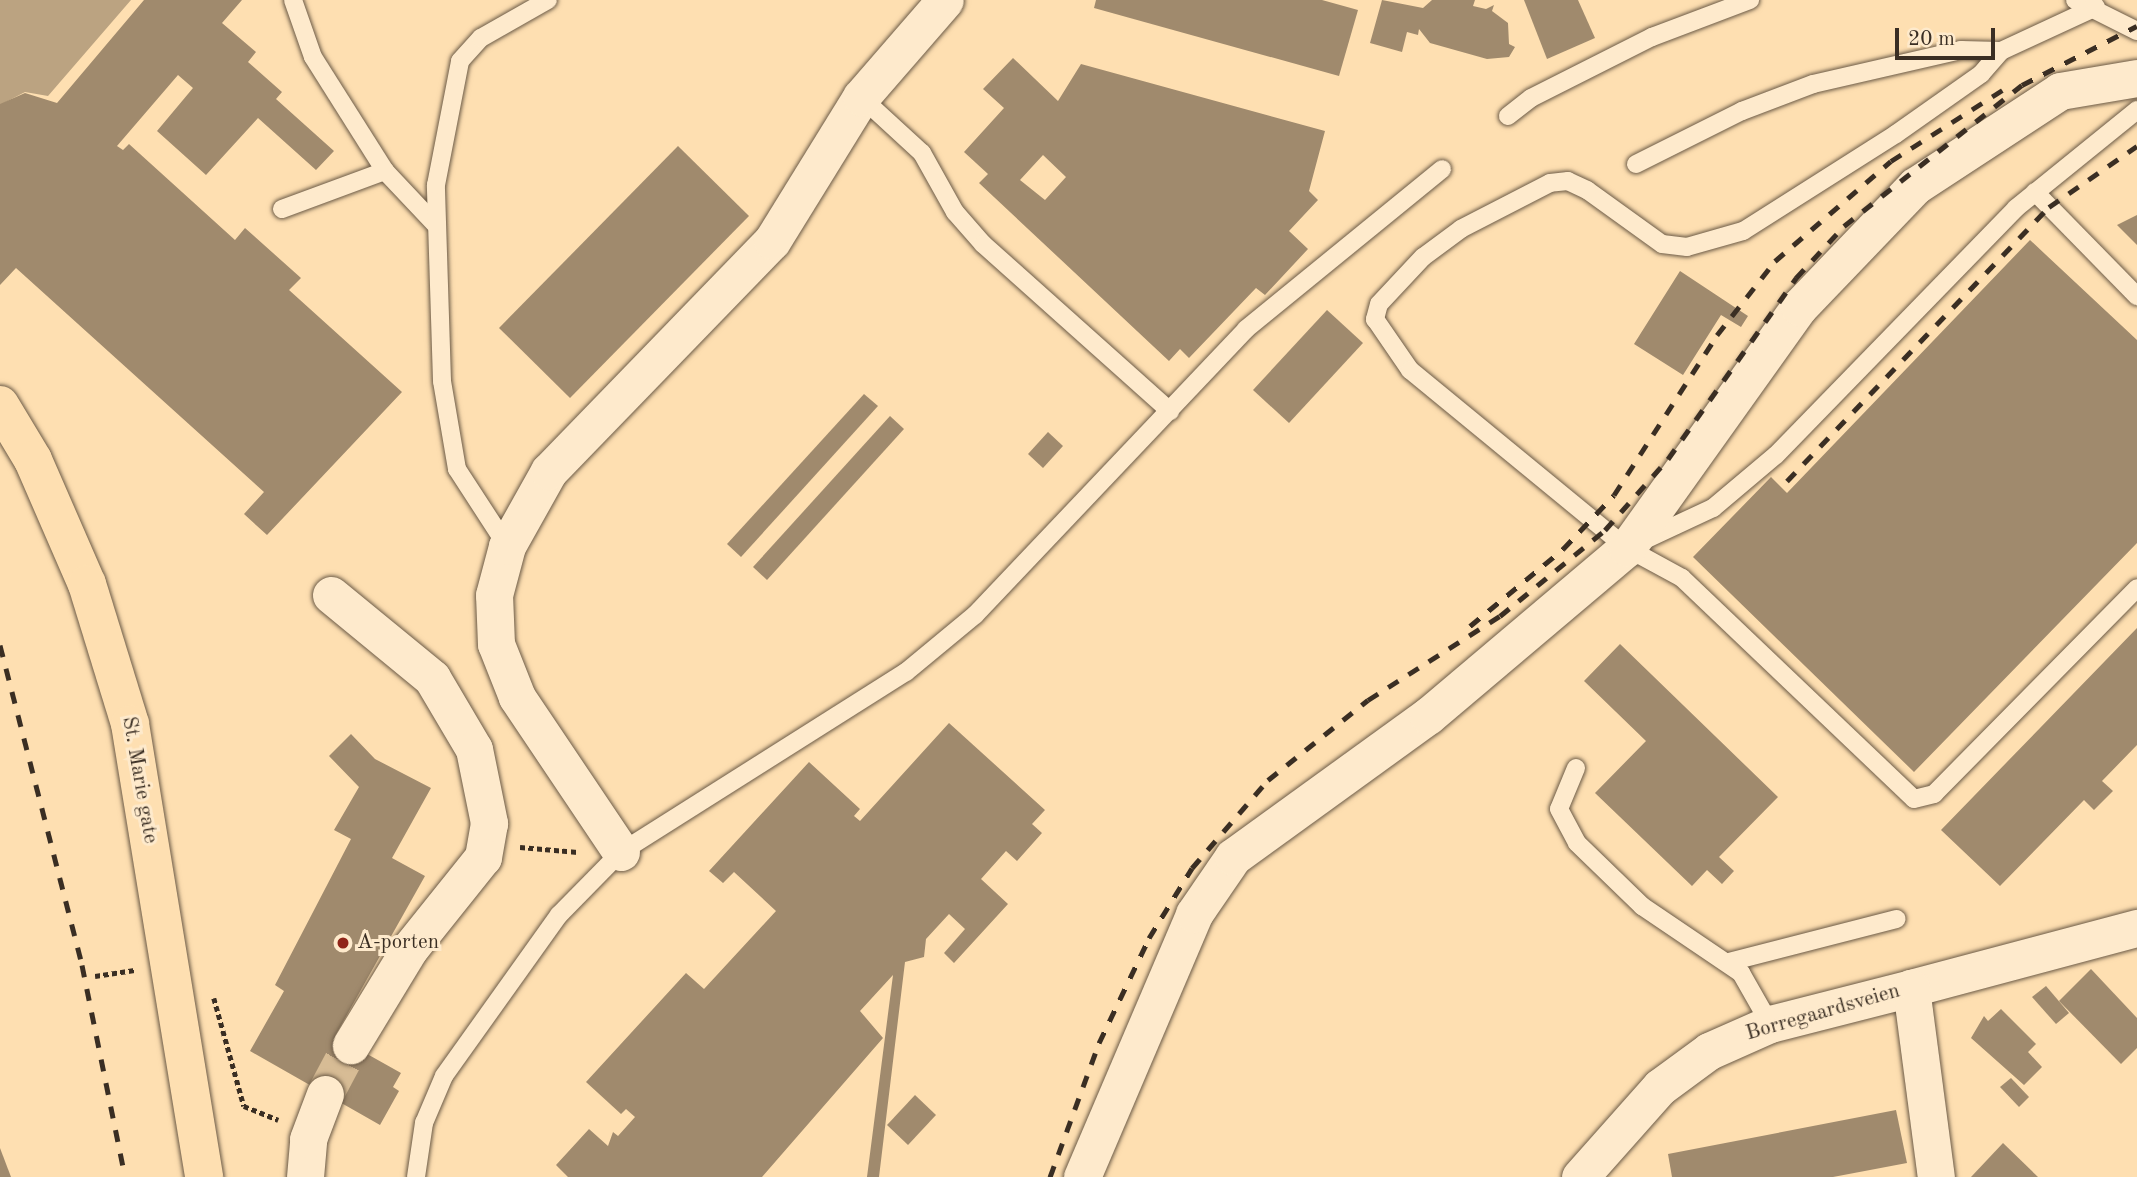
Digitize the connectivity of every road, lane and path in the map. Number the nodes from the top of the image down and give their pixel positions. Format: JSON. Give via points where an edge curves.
{"nodes":[{"id":1,"x":293,"y":0,"type":"edge"},
{"id":2,"x":548,"y":0,"type":"edge"},
{"id":3,"x":945,"y":0,"type":"edge"},
{"id":4,"x":1750,"y":0,"type":"edge"},
{"id":5,"x":2075,"y":0,"type":"edge"},
{"id":6,"x":2096,"y":7,"type":"junction"},
{"id":7,"x":2137,"y":31,"type":"edge"},
{"id":8,"x":2001,"y":51,"type":"junction"},
{"id":9,"x":2137,"y":78,"type":"edge"},
{"id":10,"x":861,"y":97,"type":"junction"},
{"id":11,"x":2137,"y":110,"type":"edge"},
{"id":12,"x":1508,"y":116,"type":"dead end"},
{"id":13,"x":1636,"y":164,"type":"dead end"},
{"id":14,"x":1442,"y":169,"type":"dead end"},
{"id":15,"x":385,"y":171,"type":"junction"},
{"id":16,"x":2035,"y":192,"type":"junction"},
{"id":17,"x":282,"y":209,"type":"dead end"},
{"id":18,"x":435,"y":224,"type":"junction"},
{"id":19,"x":2137,"y":296,"type":"edge"},
{"id":20,"x":0,"y":405,"type":"edge"},
{"id":21,"x":1170,"y":411,"type":"junction"},
{"id":22,"x":507,"y":546,"type":"junction"},
{"id":23,"x":1627,"y":548,"type":"junction"},
{"id":24,"x":2137,"y":588,"type":"edge"},
{"id":25,"x":331,"y":595,"type":"dead end"},
{"id":26,"x":1576,"y":768,"type":"dead end"},
{"id":27,"x":486,"y":842,"type":"junction"},
{"id":28,"x":621,"y":852,"type":"junction"},
{"id":29,"x":1897,"y":919,"type":"dead end"},
{"id":30,"x":2130,"y":938,"type":"edge"},
{"id":31,"x":166,"y":962,"type":"junction"},
{"id":32,"x":1729,"y":962,"type":"junction"},
{"id":33,"x":94,"y":976,"type":"dead end"},
{"id":34,"x":1912,"y":988,"type":"junction"},
{"id":35,"x":1770,"y":1024,"type":"junction"},
{"id":36,"x":351,"y":1045,"type":"tunnel mouth"},
{"id":37,"x":325,"y":1094,"type":"tunnel mouth"},
{"id":38,"x":204,"y":1177,"type":"edge"},
{"id":39,"x":305,"y":1177,"type":"edge"},
{"id":40,"x":416,"y":1177,"type":"edge"},
{"id":41,"x":1082,"y":1177,"type":"edge"},
{"id":42,"x":1580,"y":1177,"type":"edge"},
{"id":43,"x":1936,"y":1177,"type":"edge"}],
"edges":[{"from":1,"to":15,"type":"lane","via":[[313,57]]},
{"from":2,"to":18,"type":"lane","via":[[481,38],[453,74]]},
{"from":3,"to":10,"type":"street"},
{"from":4,"to":12,"type":"lane","via":[[1652,37],[1531,98]]},
{"from":5,"to":6,"type":"lane"},
{"from":6,"to":7,"type":"lane"},
{"from":6,"to":8,"type":"lane"},
{"from":8,"to":13,"type":"lane","via":[[1961,50],[1813,84],[1742,111]]},
{"from":8,"to":23,"type":"lane","via":[[1981,74],[1896,134],[1743,231],[1702,245],[1662,244],[1587,190],[1568,181],[1550,183],[1461,229],[1379,304],[1379,331],[1410,370]]},
{"from":9,"to":23,"type":"street","via":[[2060,91],[1915,186],[1799,307]]},
{"from":10,"to":21,"type":"lane","via":[[922,153],[955,212],[983,244]]},
{"from":10,"to":22,"type":"street","via":[[772,240],[549,471]]},
{"from":11,"to":16,"type":"lane"},
{"from":14,"to":21,"type":"lane","via":[[1246,329]]},
{"from":15,"to":17,"type":"lane"},
{"from":15,"to":18,"type":"lane"},
{"from":16,"to":19,"type":"lane"},
{"from":16,"to":23,"type":"lane","via":[[1776,455],[1713,509]]},
{"from":18,"to":22,"type":"lane","via":[[444,318],[442,381],[457,469]]},
{"from":20,"to":31,"type":"main road","name":"St. Marie gate","via":[[33,460],[87,584],[130,724]]},
{"from":21,"to":28,"type":"lane","via":[[975,615],[906,672]]},
{"from":22,"to":28,"type":"street","via":[[494,595],[496,645],[517,696]]},
{"from":23,"to":24,"type":"lane","via":[[1682,578],[1914,799],[1934,794]]},
{"from":23,"to":41,"type":"street","via":[[1427,716],[1233,857],[1194,914]]},
{"from":25,"to":27,"type":"street","via":[[432,678],[474,749],[489,823]]},
{"from":26,"to":32,"type":"lane","via":[[1559,809],[1577,843],[1642,906]]},
{"from":27,"to":28,"type":"path"},
{"from":27,"to":36,"type":"street","via":[[460,893],[410,948]]},
{"from":28,"to":40,"type":"lane","via":[[559,915],[444,1076],[424,1123]]},
{"from":29,"to":32,"type":"lane"},
{"from":30,"to":34,"type":"street","name":"Borregaardsveien"},
{"from":31,"to":33,"type":"path"},
{"from":31,"to":38,"type":"main road","name":"St. Marie gate"},
{"from":32,"to":35,"type":"lane"},
{"from":34,"to":35,"type":"street","name":"Borregaardsveien"},
{"from":34,"to":43,"type":"street","name":"Borregaardsveien"},
{"from":35,"to":42,"type":"street","name":"Borregaardsveien","via":[[1684,1068]]},
{"from":37,"to":39,"type":"street","via":[[308,1139]]}]}
